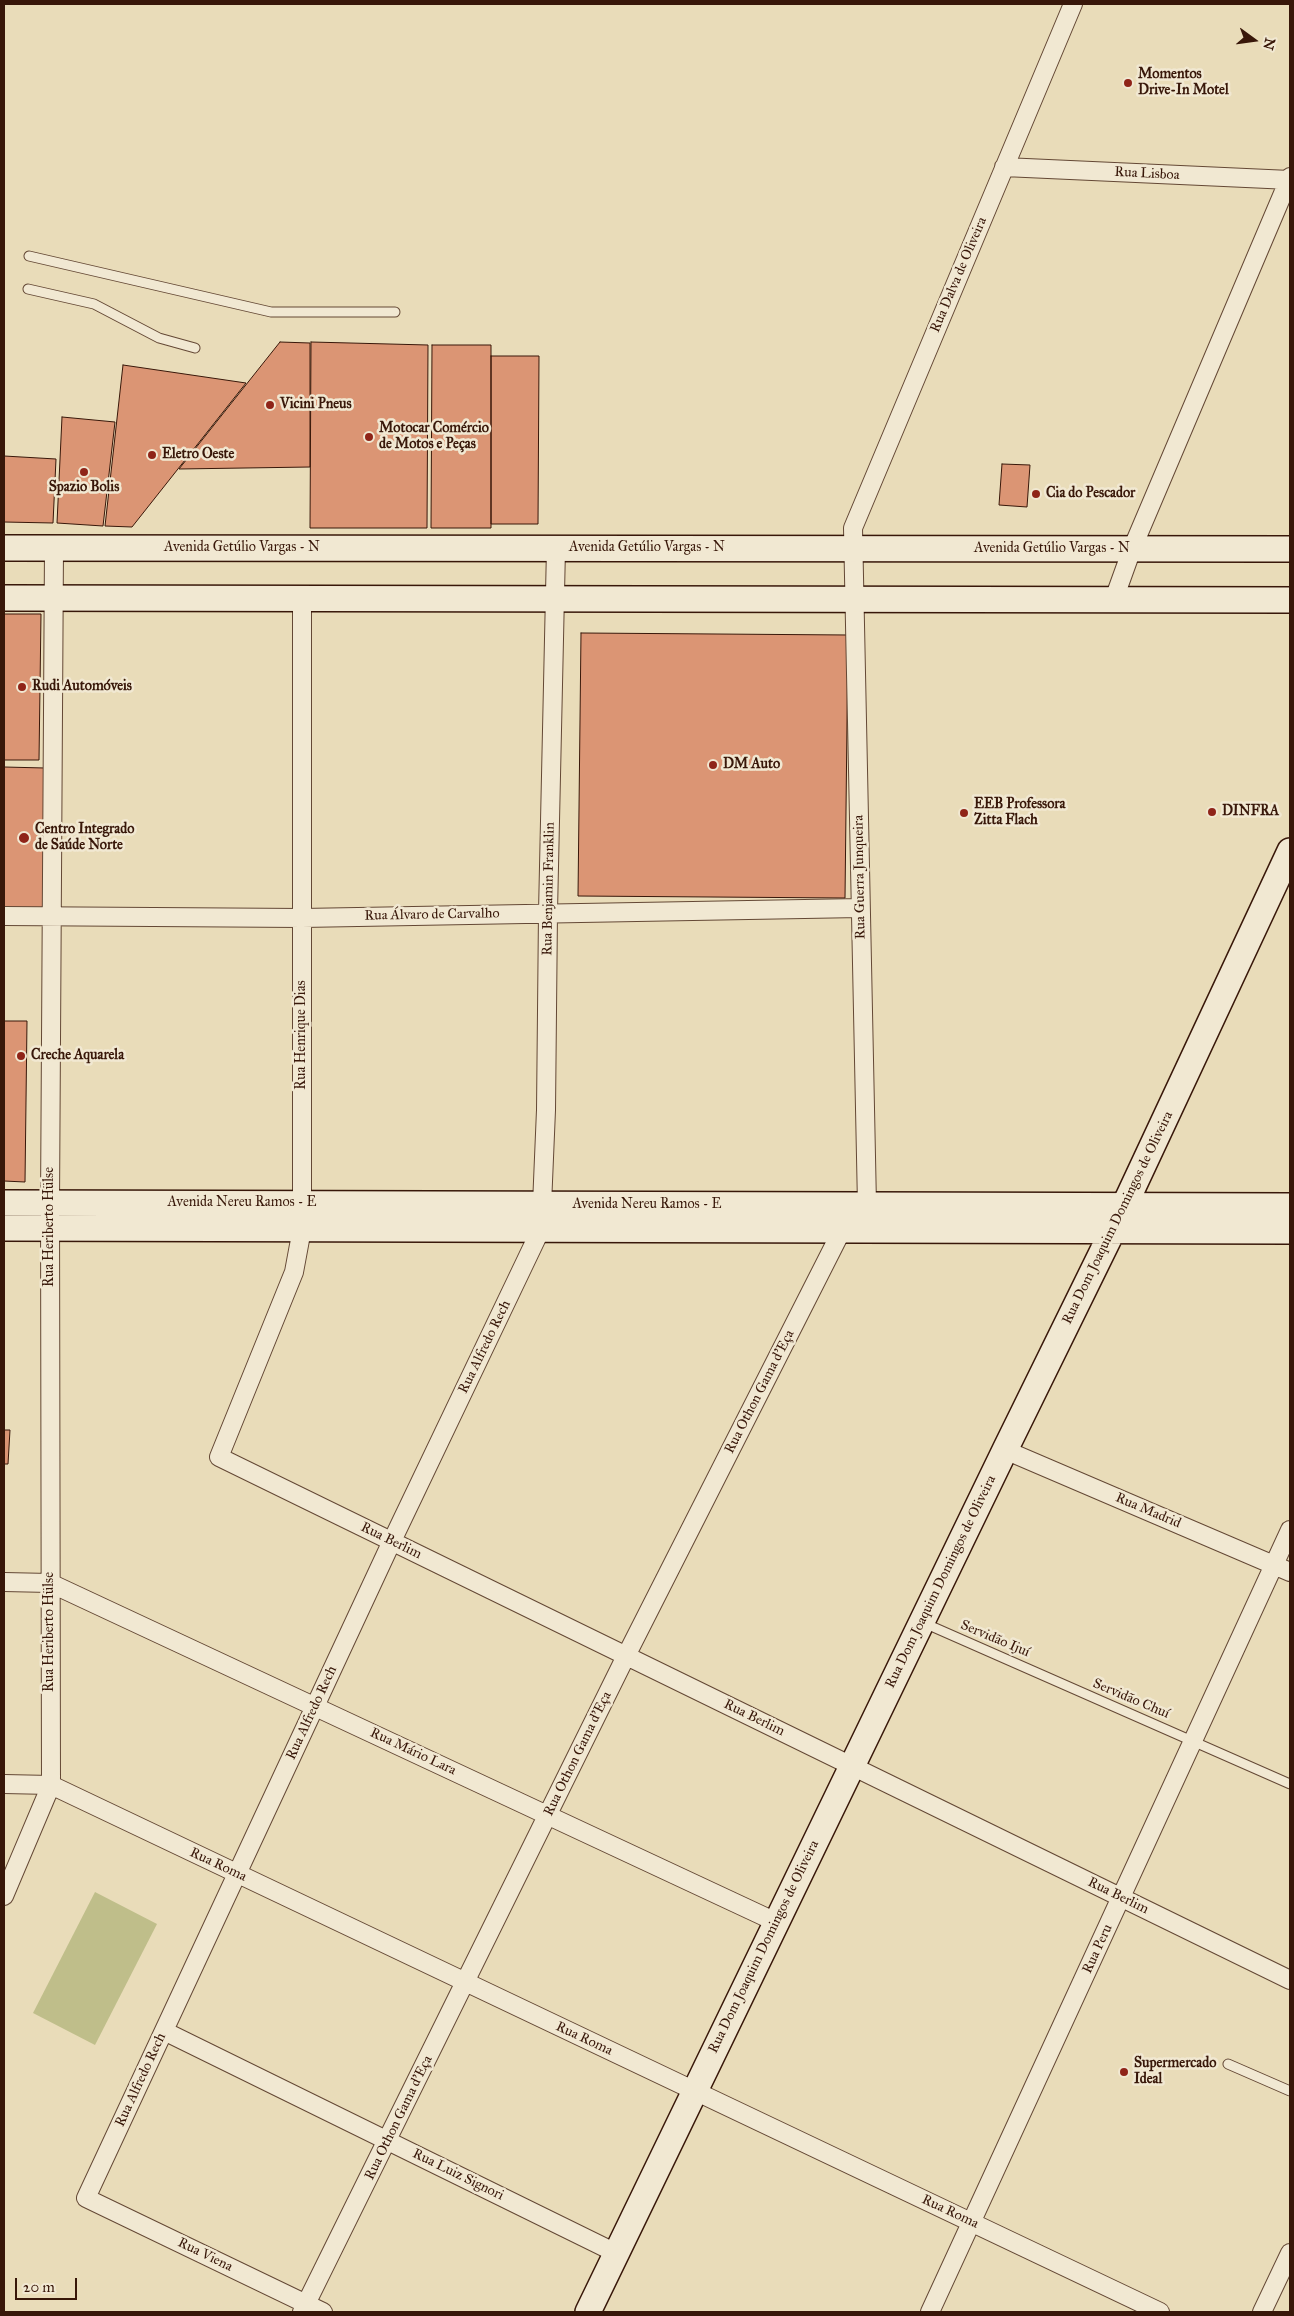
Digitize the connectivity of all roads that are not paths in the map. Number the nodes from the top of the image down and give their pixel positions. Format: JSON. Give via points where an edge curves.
{"nodes":[{"id":1,"x":1073,"y":4,"type":"edge"},
{"id":2,"x":1004,"y":167,"type":"junction"},
{"id":3,"x":1290,"y":179,"type":"edge"},
{"id":4,"x":29,"y":256,"type":"dead end"},
{"id":5,"x":28,"y":289,"type":"dead end"},
{"id":6,"x":395,"y":312,"type":"dead end"},
{"id":7,"x":195,"y":348,"type":"dead end"},
{"id":8,"x":4,"y":548,"type":"edge"},
{"id":9,"x":54,"y":548,"type":"junction"},
{"id":10,"x":556,"y":548,"type":"junction"},
{"id":11,"x":853,"y":548,"type":"junction"},
{"id":12,"x":1132,"y":549,"type":"junction"},
{"id":13,"x":1290,"y":549,"type":"edge"},
{"id":14,"x":4,"y":598,"type":"edge"},
{"id":15,"x":54,"y":598,"type":"junction"},
{"id":16,"x":302,"y":598,"type":"junction"},
{"id":17,"x":556,"y":599,"type":"junction"},
{"id":18,"x":854,"y":599,"type":"junction"},
{"id":19,"x":1114,"y":599,"type":"junction"},
{"id":20,"x":1290,"y":600,"type":"edge"},
{"id":21,"x":1290,"y":851,"type":"edge"},
{"id":22,"x":860,"y":908,"type":"junction"},
{"id":23,"x":548,"y":912,"type":"junction"},
{"id":24,"x":4,"y":916,"type":"edge"},
{"id":25,"x":52,"y":916,"type":"junction"},
{"id":26,"x":302,"y":918,"type":"junction"},
{"id":27,"x":4,"y":1203,"type":"edge"},
{"id":28,"x":50,"y":1203,"type":"junction"},
{"id":29,"x":178,"y":1203,"type":"junction"},
{"id":30,"x":302,"y":1204,"type":"junction"},
{"id":31,"x":542,"y":1204,"type":"junction"},
{"id":32,"x":867,"y":1205,"type":"junction"},
{"id":33,"x":976,"y":1206,"type":"junction"},
{"id":34,"x":1125,"y":1206,"type":"junction"},
{"id":35,"x":1290,"y":1206,"type":"edge"},
{"id":36,"x":4,"y":1228,"type":"edge"},
{"id":37,"x":50,"y":1228,"type":"junction"},
{"id":38,"x":178,"y":1229,"type":"junction"},
{"id":39,"x":302,"y":1229,"type":"junction"},
{"id":40,"x":541,"y":1229,"type":"junction"},
{"id":41,"x":842,"y":1230,"type":"junction"},
{"id":42,"x":975,"y":1230,"type":"junction"},
{"id":43,"x":1113,"y":1230,"type":"junction"},
{"id":44,"x":1290,"y":1231,"type":"edge"},
{"id":45,"x":1005,"y":1450,"type":"junction"},
{"id":46,"x":219,"y":1457,"type":"joint"},
{"id":47,"x":1290,"y":1530,"type":"edge"},
{"id":48,"x":392,"y":1541,"type":"junction"},
{"id":49,"x":1274,"y":1564,"type":"junction"},
{"id":50,"x":1290,"y":1572,"type":"edge"},
{"id":51,"x":4,"y":1582,"type":"edge"},
{"id":52,"x":50,"y":1583,"type":"junction"},
{"id":53,"x":921,"y":1622,"type":"junction"},
{"id":54,"x":626,"y":1656,"type":"junction"},
{"id":55,"x":1057,"y":1681,"type":"joint"},
{"id":56,"x":315,"y":1707,"type":"junction"},
{"id":57,"x":1195,"y":1741,"type":"junction"},
{"id":58,"x":852,"y":1766,"type":"junction"},
{"id":59,"x":4,"y":1784,"type":"edge"},
{"id":60,"x":1290,"y":1784,"type":"edge"},
{"id":61,"x":51,"y":1785,"type":"junction"},
{"id":62,"x":548,"y":1815,"type":"junction"},
{"id":63,"x":237,"y":1874,"type":"junction"},
{"id":64,"x":4,"y":1896,"type":"edge"},
{"id":65,"x":1122,"y":1898,"type":"junction"},
{"id":66,"x":776,"y":1922,"type":"junction"},
{"id":67,"x":1290,"y":1980,"type":"edge"},
{"id":68,"x":466,"y":1982,"type":"junction"},
{"id":69,"x":164,"y":2031,"type":"junction"},
{"id":70,"x":1228,"y":2064,"type":"dead end"},
{"id":71,"x":695,"y":2091,"type":"junction"},
{"id":72,"x":1290,"y":2091,"type":"edge"},
{"id":73,"x":388,"y":2141,"type":"junction"},
{"id":74,"x":86,"y":2198,"type":"joint"},
{"id":75,"x":971,"y":2222,"type":"junction"},
{"id":76,"x":616,"y":2253,"type":"junction"},
{"id":77,"x":1290,"y":2253,"type":"edge"},
{"id":78,"x":305,"y":2308,"type":"edge"},
{"id":79,"x":324,"y":2312,"type":"edge"},
{"id":80,"x":588,"y":2312,"type":"edge"},
{"id":81,"x":930,"y":2312,"type":"edge"},
{"id":82,"x":1160,"y":2312,"type":"edge"},
{"id":83,"x":1262,"y":2312,"type":"edge"}],
"edges":[{"from":1,"to":2,"type":"street","name":"Rua Dalva de Oliveira"},
{"from":2,"to":3,"type":"street","name":"Rua Lisboa"},
{"from":2,"to":11,"type":"street","name":"Rua Dalva de Oliveira","via":[[853,528]]},
{"from":3,"to":12,"type":"street"},
{"from":4,"to":6,"type":"lane","via":[[271,312]]},
{"from":5,"to":7,"type":"lane","via":[[94,304],[159,338]]},
{"from":8,"to":9,"type":"street","name":"Avenida Getúlio Vargas - N"},
{"from":9,"to":10,"type":"street","name":"Avenida Getúlio Vargas - N"},
{"from":9,"to":15,"type":"street","name":"Rua Heriberto Hülse"},
{"from":10,"to":11,"type":"street","name":"Avenida Getúlio Vargas - N"},
{"from":10,"to":17,"type":"street","name":"Rua Benjamin Franklin"},
{"from":11,"to":12,"type":"street","name":"Avenida Getúlio Vargas - N"},
{"from":11,"to":18,"type":"street","name":"Rua Guerra Junqueira"},
{"from":12,"to":13,"type":"street","name":"Avenida Getúlio Vargas - N"},
{"from":12,"to":19,"type":"street"},
{"from":14,"to":15,"type":"street"},
{"from":15,"to":16,"type":"street"},
{"from":15,"to":25,"type":"street","name":"Rua Heriberto Hülse"},
{"from":16,"to":17,"type":"street"},
{"from":16,"to":26,"type":"street","name":"Rua Henrique Dias"},
{"from":17,"to":18,"type":"street"},
{"from":17,"to":23,"type":"street","name":"Rua Benjamin Franklin"},
{"from":18,"to":19,"type":"street"},
{"from":18,"to":22,"type":"street","name":"Rua Guerra Junqueira"},
{"from":19,"to":20,"type":"street"},
{"from":21,"to":34,"type":"street","name":"Rua Dom Joaquim Domingos de Oliveira"},
{"from":22,"to":23,"type":"street","name":"Rua Álvaro de Carvalho"},
{"from":22,"to":32,"type":"street","name":"Rua Guerra Junqueira"},
{"from":23,"to":26,"type":"street","name":"Rua Álvaro de Carvalho"},
{"from":23,"to":31,"type":"street","name":"Rua Benjamin Franklin"},
{"from":24,"to":25,"type":"street","name":"Rua Álvaro de Carvalho"},
{"from":25,"to":26,"type":"street","name":"Rua Álvaro de Carvalho"},
{"from":25,"to":28,"type":"street","name":"Rua Heriberto Hülse"},
{"from":26,"to":30,"type":"street","name":"Rua Henrique Dias"},
{"from":27,"to":28,"type":"street","name":"Avenida Nereu Ramos - E"},
{"from":28,"to":29,"type":"street","name":"Avenida Nereu Ramos - E"},
{"from":28,"to":37,"type":"street","name":"Rua Heriberto Hülse"},
{"from":29,"to":30,"type":"street","name":"Avenida Nereu Ramos - E"},
{"from":29,"to":38,"type":"street"},
{"from":30,"to":31,"type":"street","name":"Avenida Nereu Ramos - E"},
{"from":30,"to":39,"type":"street","name":"Rua Henrique Dias"},
{"from":31,"to":32,"type":"street","name":"Avenida Nereu Ramos - E"},
{"from":31,"to":40,"type":"street","name":"Rua Benjamin Franklin"},
{"from":32,"to":33,"type":"street","name":"Avenida Nereu Ramos - E"},
{"from":32,"to":41,"type":"street","name":"Rua Othon Gama d'Eça"},
{"from":33,"to":34,"type":"street","name":"Avenida Nereu Ramos - E"},
{"from":33,"to":42,"type":"street"},
{"from":34,"to":35,"type":"street","name":"Avenida Nereu Ramos - E"},
{"from":34,"to":43,"type":"street","name":"Rua Dom Joaquim Domingos de Oliveira"},
{"from":36,"to":37,"type":"street","name":"Avenida Nereu Ramos - E"},
{"from":37,"to":38,"type":"street","name":"Avenida Nereu Ramos - E"},
{"from":37,"to":52,"type":"street","name":"Rua Heriberto Hülse"},
{"from":38,"to":39,"type":"street","name":"Avenida Nereu Ramos - E"},
{"from":39,"to":40,"type":"street","name":"Avenida Nereu Ramos - E"},
{"from":39,"to":46,"type":"street","name":"Rua Henrique Dias","via":[[294,1272]]},
{"from":40,"to":41,"type":"street","name":"Avenida Nereu Ramos - E"},
{"from":40,"to":48,"type":"street","name":"Rua Alfredo Rech"},
{"from":41,"to":42,"type":"street","name":"Avenida Nereu Ramos - E"},
{"from":41,"to":54,"type":"street","name":"Rua Othon Gama d'Eça"},
{"from":42,"to":43,"type":"street","name":"Avenida Nereu Ramos - E"},
{"from":43,"to":44,"type":"street","name":"Avenida Nereu Ramos - E"},
{"from":43,"to":45,"type":"street","name":"Rua Dom Joaquim Domingos de Oliveira"},
{"from":45,"to":49,"type":"street","name":"Rua Madrid"},
{"from":45,"to":53,"type":"street","name":"Rua Dom Joaquim Domingos de Oliveira"},
{"from":46,"to":48,"type":"street","name":"Rua Berlim"},
{"from":47,"to":49,"type":"street","name":"Rua Peru"},
{"from":48,"to":54,"type":"street","name":"Rua Berlim"},
{"from":48,"to":56,"type":"street","name":"Rua Alfredo Rech"},
{"from":49,"to":50,"type":"street","name":"Rua Madrid"},
{"from":49,"to":57,"type":"street","name":"Rua Peru"},
{"from":51,"to":52,"type":"street"},
{"from":52,"to":56,"type":"street","name":"Rua Mário Lara"},
{"from":52,"to":61,"type":"street","name":"Rua Heriberto Hülse"},
{"from":53,"to":55,"type":"lane","name":"Servidão Ijuí"},
{"from":53,"to":58,"type":"street","name":"Rua Dom Joaquim Domingos de Oliveira"},
{"from":54,"to":58,"type":"street","name":"Rua Berlim"},
{"from":54,"to":62,"type":"street","name":"Rua Othon Gama d'Eça"},
{"from":55,"to":57,"type":"lane","name":"Servidão Chuí"},
{"from":56,"to":62,"type":"street","name":"Rua Mário Lara"},
{"from":56,"to":63,"type":"street","name":"Rua Alfredo Rech"},
{"from":57,"to":60,"type":"lane","name":"Servidão Chuí"},
{"from":57,"to":65,"type":"street","name":"Rua Peru"},
{"from":58,"to":65,"type":"street","name":"Rua Berlim"},
{"from":58,"to":66,"type":"street","name":"Rua Dom Joaquim Domingos de Oliveira"},
{"from":59,"to":61,"type":"street","name":"Rua Roma"},
{"from":61,"to":63,"type":"street","name":"Rua Roma"},
{"from":61,"to":64,"type":"street","name":"Rua Heriberto Hülse"},
{"from":62,"to":66,"type":"street","name":"Rua Mário Lara"},
{"from":62,"to":68,"type":"street","name":"Rua Othon Gama d'Eça"},
{"from":63,"to":68,"type":"street","name":"Rua Roma"},
{"from":63,"to":69,"type":"street","name":"Rua Alfredo Rech"},
{"from":65,"to":67,"type":"street","name":"Rua Berlim"},
{"from":65,"to":75,"type":"street","name":"Rua Peru"},
{"from":66,"to":71,"type":"street","name":"Rua Dom Joaquim Domingos de Oliveira"},
{"from":68,"to":71,"type":"street","name":"Rua Roma"},
{"from":68,"to":73,"type":"street","name":"Rua Othon Gama d'Eça"},
{"from":69,"to":73,"type":"street","name":"Rua Luiz Signori"},
{"from":69,"to":74,"type":"street","name":"Rua Alfredo Rech"},
{"from":70,"to":72,"type":"lane"},
{"from":71,"to":75,"type":"street","name":"Rua Roma"},
{"from":71,"to":76,"type":"street","name":"Rua Dom Joaquim Domingos de Oliveira"},
{"from":73,"to":76,"type":"street","name":"Rua Luiz Signori"},
{"from":73,"to":78,"type":"street","name":"Rua Othon Gama d'Eça"},
{"from":74,"to":78,"type":"street","name":"Rua Viena"},
{"from":75,"to":81,"type":"street","name":"Rua Peru"},
{"from":75,"to":82,"type":"street","name":"Rua Roma"},
{"from":76,"to":80,"type":"street","name":"Rua Dom Joaquim Domingos de Oliveira"},
{"from":77,"to":83,"type":"street"},
{"from":78,"to":79,"type":"street","name":"Rua Viena"}]}
